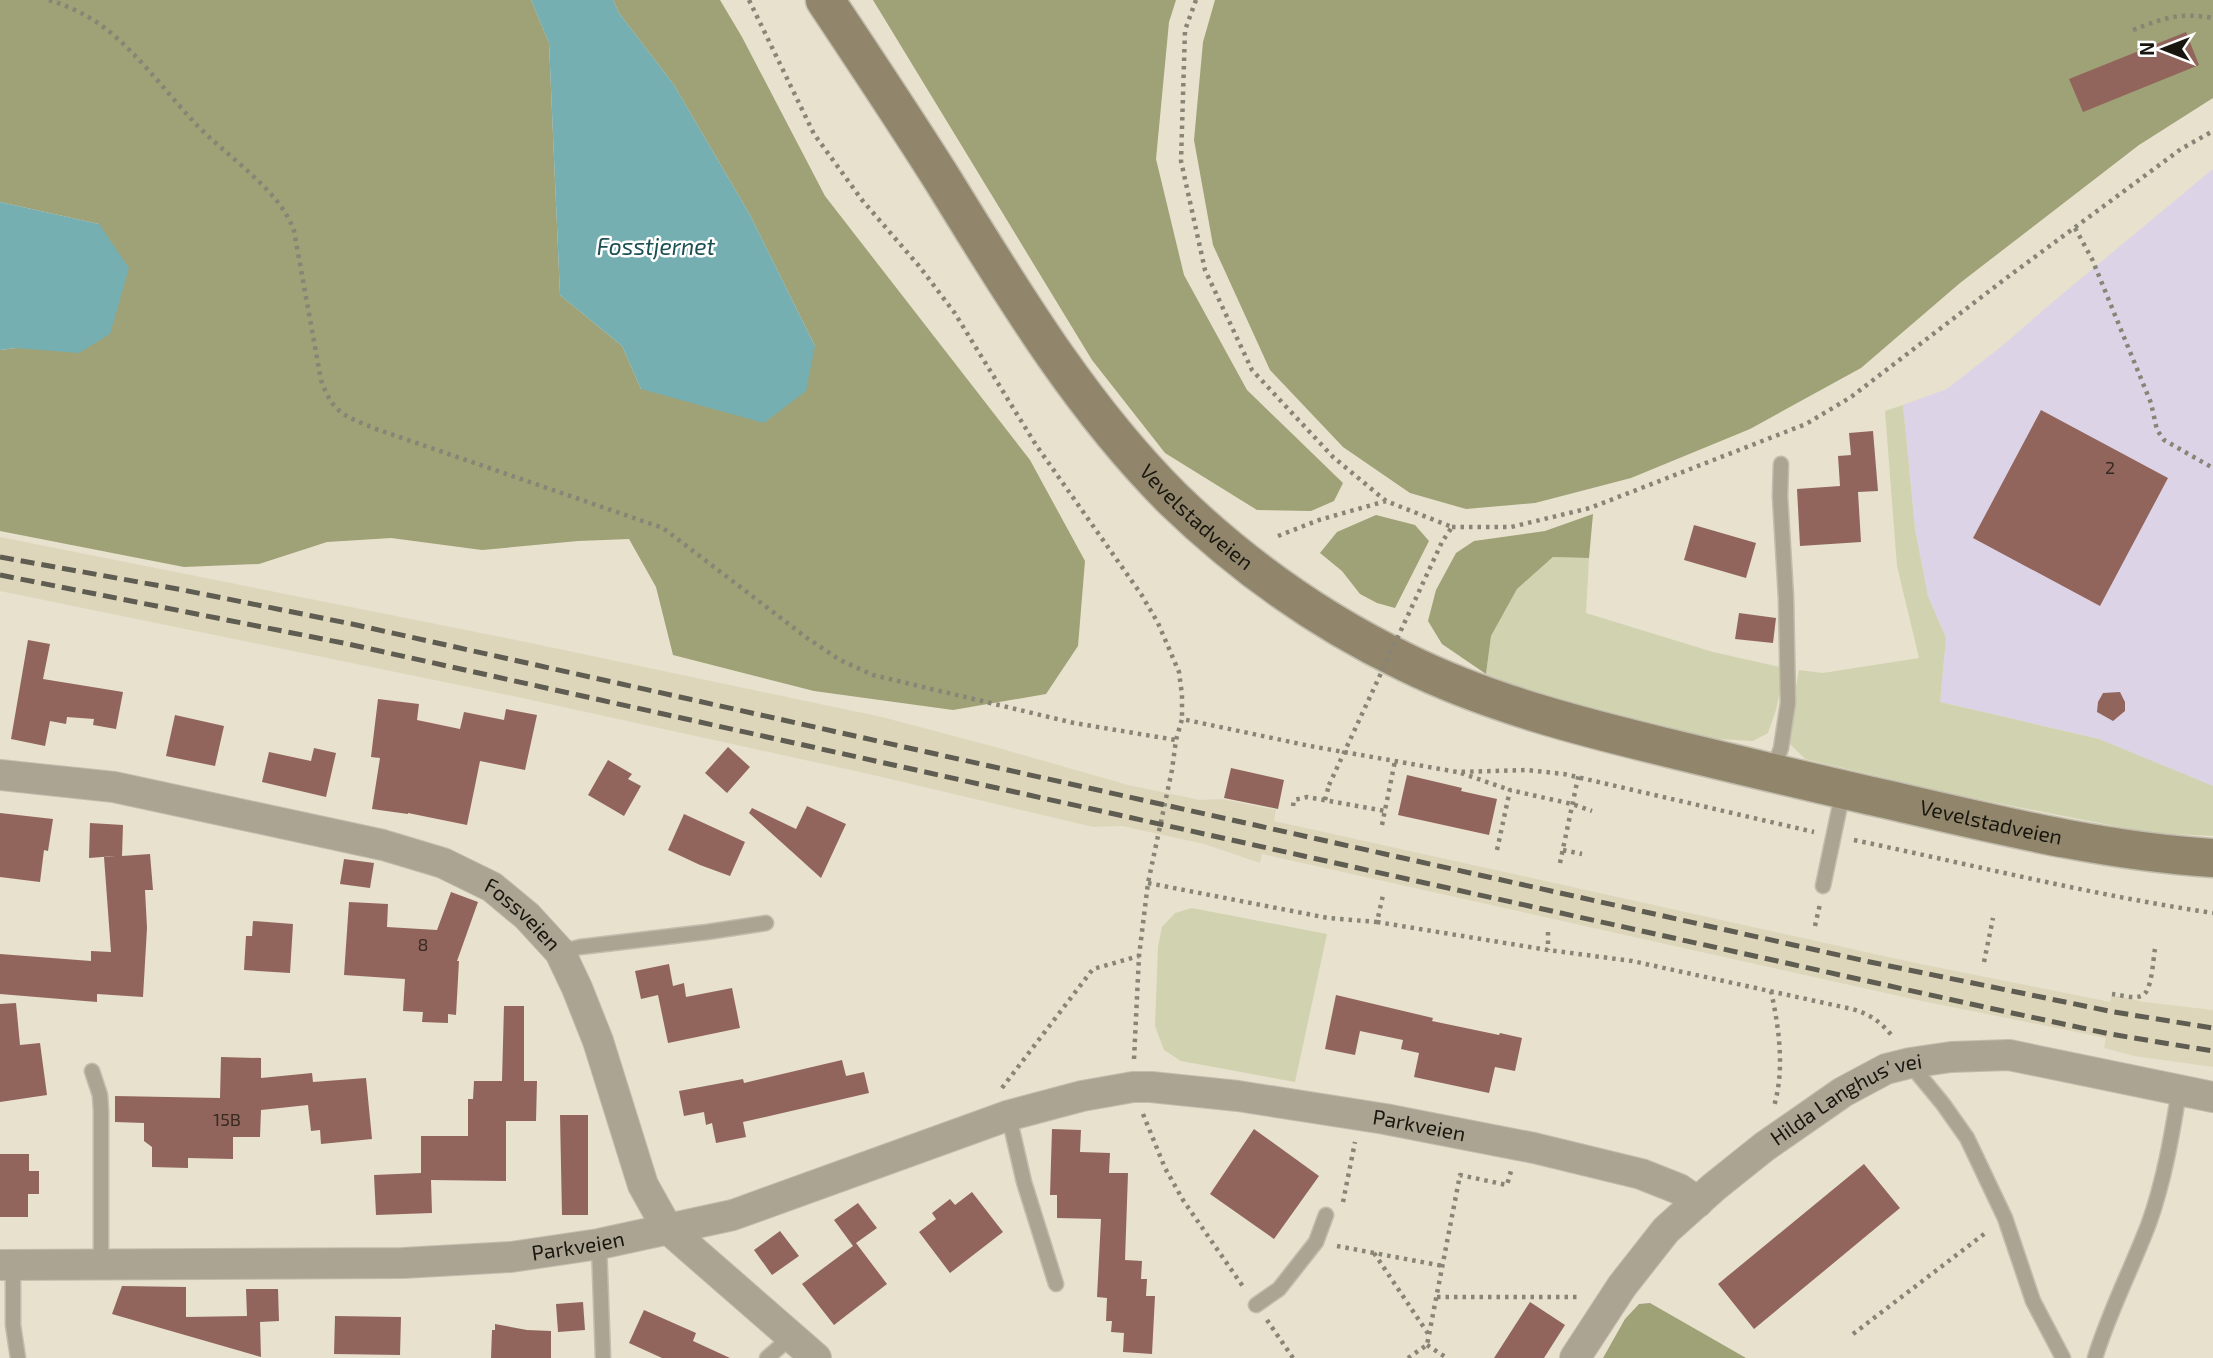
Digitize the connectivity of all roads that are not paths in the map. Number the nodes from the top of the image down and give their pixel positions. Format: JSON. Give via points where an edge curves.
{"nodes":[{"id":1,"x":825,"y":0,"type":"edge"},
{"id":2,"x":1781,"y":464,"type":"dead end"},
{"id":3,"x":1773,"y":773,"type":"junction"},
{"id":4,"x":0,"y":775,"type":"edge"},
{"id":5,"x":1844,"y":790,"type":"junction"},
{"id":6,"x":2213,"y":858,"type":"edge"},
{"id":7,"x":1823,"y":886,"type":"dead end"},
{"id":8,"x":766,"y":923,"type":"dead end"},
{"id":9,"x":560,"y":952,"type":"junction"},
{"id":10,"x":1910,"y":1063,"type":"junction"},
{"id":11,"x":92,"y":1071,"type":"dead end"},
{"id":12,"x":2179,"y":1091,"type":"junction"},
{"id":13,"x":2213,"y":1097,"type":"edge"},
{"id":14,"x":1007,"y":1116,"type":"junction"},
{"id":15,"x":1698,"y":1202,"type":"junction"},
{"id":16,"x":1326,"y":1215,"type":"road end"},
{"id":17,"x":667,"y":1228,"type":"junction"},
{"id":18,"x":599,"y":1244,"type":"junction"},
{"id":19,"x":101,"y":1264,"type":"junction"},
{"id":20,"x":7,"y":1265,"type":"edge"},
{"id":21,"x":1056,"y":1284,"type":"dead end"},
{"id":22,"x":1256,"y":1305,"type":"road end"},
{"id":23,"x":791,"y":1337,"type":"junction"},
{"id":24,"x":18,"y":1358,"type":"edge"},
{"id":25,"x":603,"y":1358,"type":"edge"},
{"id":26,"x":768,"y":1358,"type":"edge"},
{"id":27,"x":816,"y":1358,"type":"edge"},
{"id":28,"x":1575,"y":1358,"type":"edge"},
{"id":29,"x":2063,"y":1358,"type":"edge"},
{"id":30,"x":2095,"y":1358,"type":"edge"}],
"edges":[{"from":1,"to":3,"type":"main road","name":"Vevelstadveien","via":[[1068,376],[1172,497],[1252,567],[1342,628],[1406,663],[1486,695],[1571,722]]},
{"from":2,"to":3,"type":"lane","via":[[1788,703]]},
{"from":3,"to":5,"type":"main road","name":"Vevelstadveien"},
{"from":4,"to":9,"type":"street","name":"Fossveien","via":[[114,787],[383,845],[443,863],[492,887]]},
{"from":5,"to":6,"type":"main road","name":"Vevelstadveien","via":[[2080,842]]},
{"from":5,"to":7,"type":"lane"},
{"from":8,"to":9,"type":"lane"},
{"from":9,"to":17,"type":"street","name":"Fossveien","via":[[598,1041],[643,1185]]},
{"from":10,"to":12,"type":"street","name":"Hilda Langhus' vei","via":[[2009,1055]]},
{"from":10,"to":15,"type":"street","name":"Hilda Langhus' vei","via":[[1863,1080],[1763,1147]]},
{"from":10,"to":29,"type":"lane","via":[[1967,1138],[2005,1217],[2033,1301]]},
{"from":11,"to":19,"type":"lane","via":[[101,1111]]},
{"from":12,"to":13,"type":"street","name":"Hilda Langhus' vei"},
{"from":12,"to":30,"type":"lane","via":[[2172,1139],[2150,1220]]},
{"from":14,"to":15,"type":"street","name":"Parkveien","via":[[1133,1087],[1238,1096],[1534,1148],[1641,1174]]},
{"from":14,"to":17,"type":"street","name":"Parkveien","via":[[733,1215]]},
{"from":14,"to":21,"type":"lane"},
{"from":15,"to":28,"type":"street","name":"Hilda Langhus' vei","via":[[1646,1254]]},
{"from":16,"to":22,"type":"lane","via":[[1316,1242],[1279,1289]]},
{"from":17,"to":18,"type":"street","name":"Parkveien"},
{"from":17,"to":23,"type":"street","name":"Fossveien"},
{"from":18,"to":19,"type":"street","name":"Parkveien","via":[[403,1263]]},
{"from":18,"to":25,"type":"lane"},
{"from":19,"to":20,"type":"street","name":"Parkveien"},
{"from":20,"to":24,"type":"lane"},
{"from":23,"to":26,"type":"lane"},
{"from":23,"to":27,"type":"street","name":"Fossveien"}]}
